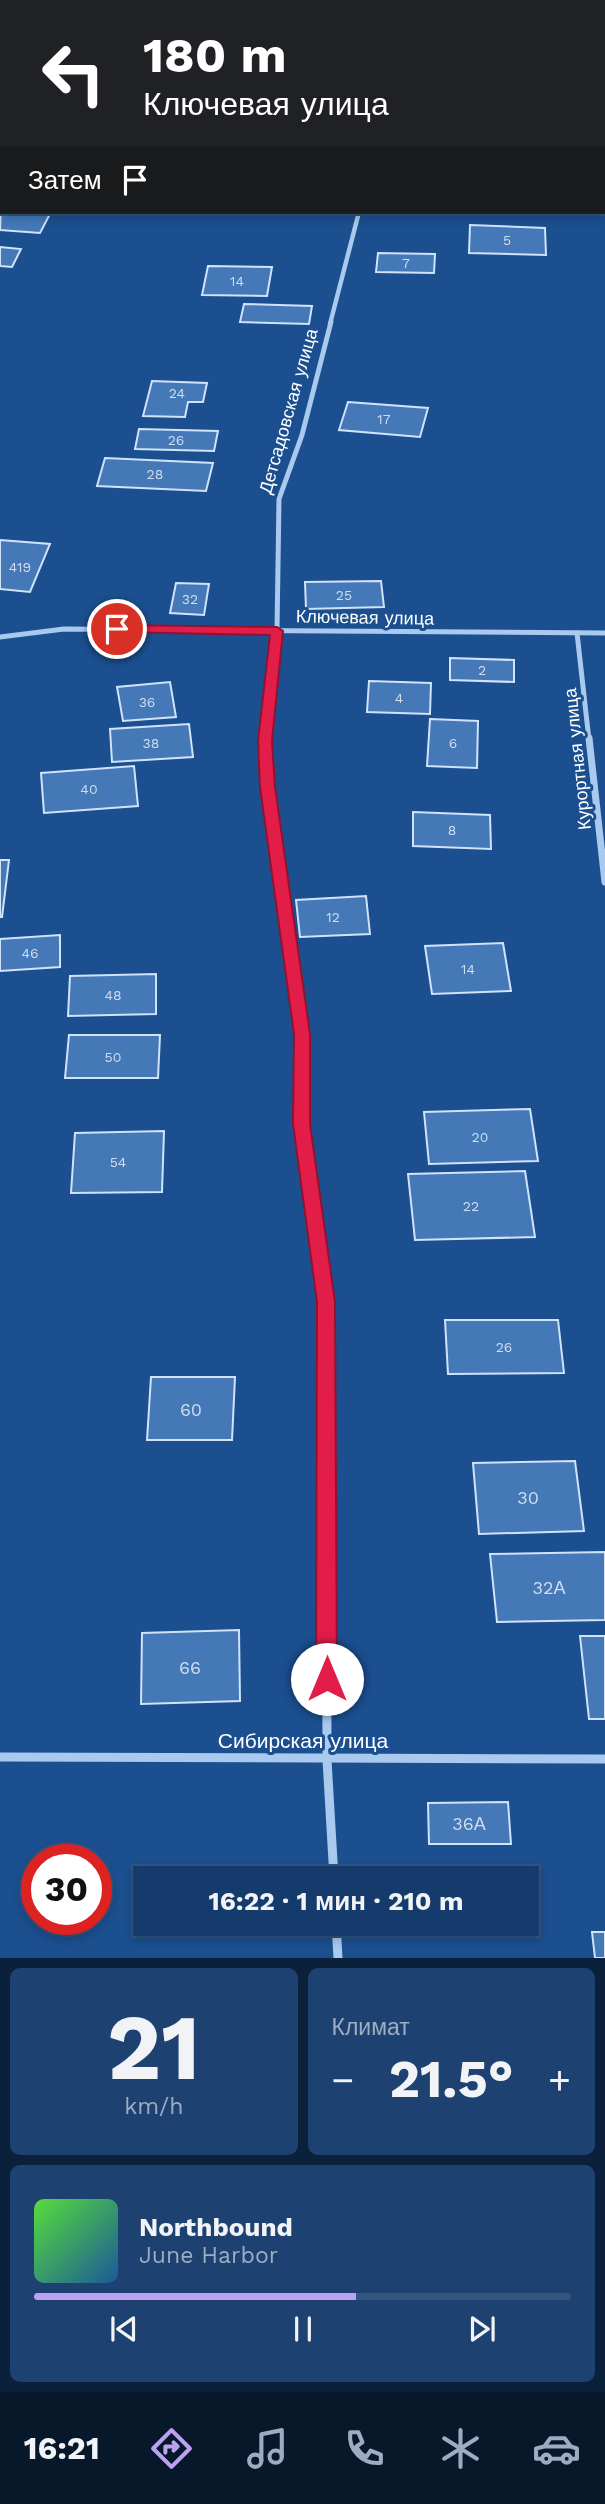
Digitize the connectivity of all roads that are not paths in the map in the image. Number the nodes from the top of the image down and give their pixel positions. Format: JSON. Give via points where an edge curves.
{"nodes":[{"id":1,"x":358,"y":214,"type":"edge"},
{"id":2,"x":277,"y":631,"type":"junction"},
{"id":3,"x":577,"y":633,"type":"junction"},
{"id":4,"x":605,"y":633,"type":"edge"},
{"id":5,"x":0,"y":637,"type":"edge"},
{"id":6,"x":605,"y":881,"type":"edge"},
{"id":7,"x":0,"y":1757,"type":"edge"},
{"id":8,"x":605,"y":1759,"type":"edge"},
{"id":9,"x":327,"y":1760,"type":"junction"},
{"id":10,"x":333,"y":1866,"type":"edge"},
{"id":11,"x":337,"y":1936,"type":"edge"},
{"id":12,"x":338,"y":1958,"type":"edge"}],
"edges":[{"from":1,"to":2,"type":"street","name":"Детсадовская улица","via":[[302,435],[279,499]]},
{"from":2,"to":3,"type":"street","name":"Ключевая улица"},
{"from":2,"to":5,"type":"street","name":"Ключевая улица","via":[[64,629]]},
{"from":2,"to":9,"type":"street","name":"Детсадовская улица","via":[[265,741],[267,787],[302,1034],[301,1124],[326,1302]]},
{"from":3,"to":4,"type":"street","name":"Ключевая улица"},
{"from":3,"to":6,"type":"street","name":"Курортная улица"},
{"from":7,"to":9,"type":"street","name":"Сибирская улица"},
{"from":8,"to":9,"type":"street","name":"Сибирская улица"},
{"from":9,"to":10,"type":"street","name":"Детсадовская улица"},
{"from":11,"to":12,"type":"street"}]}
